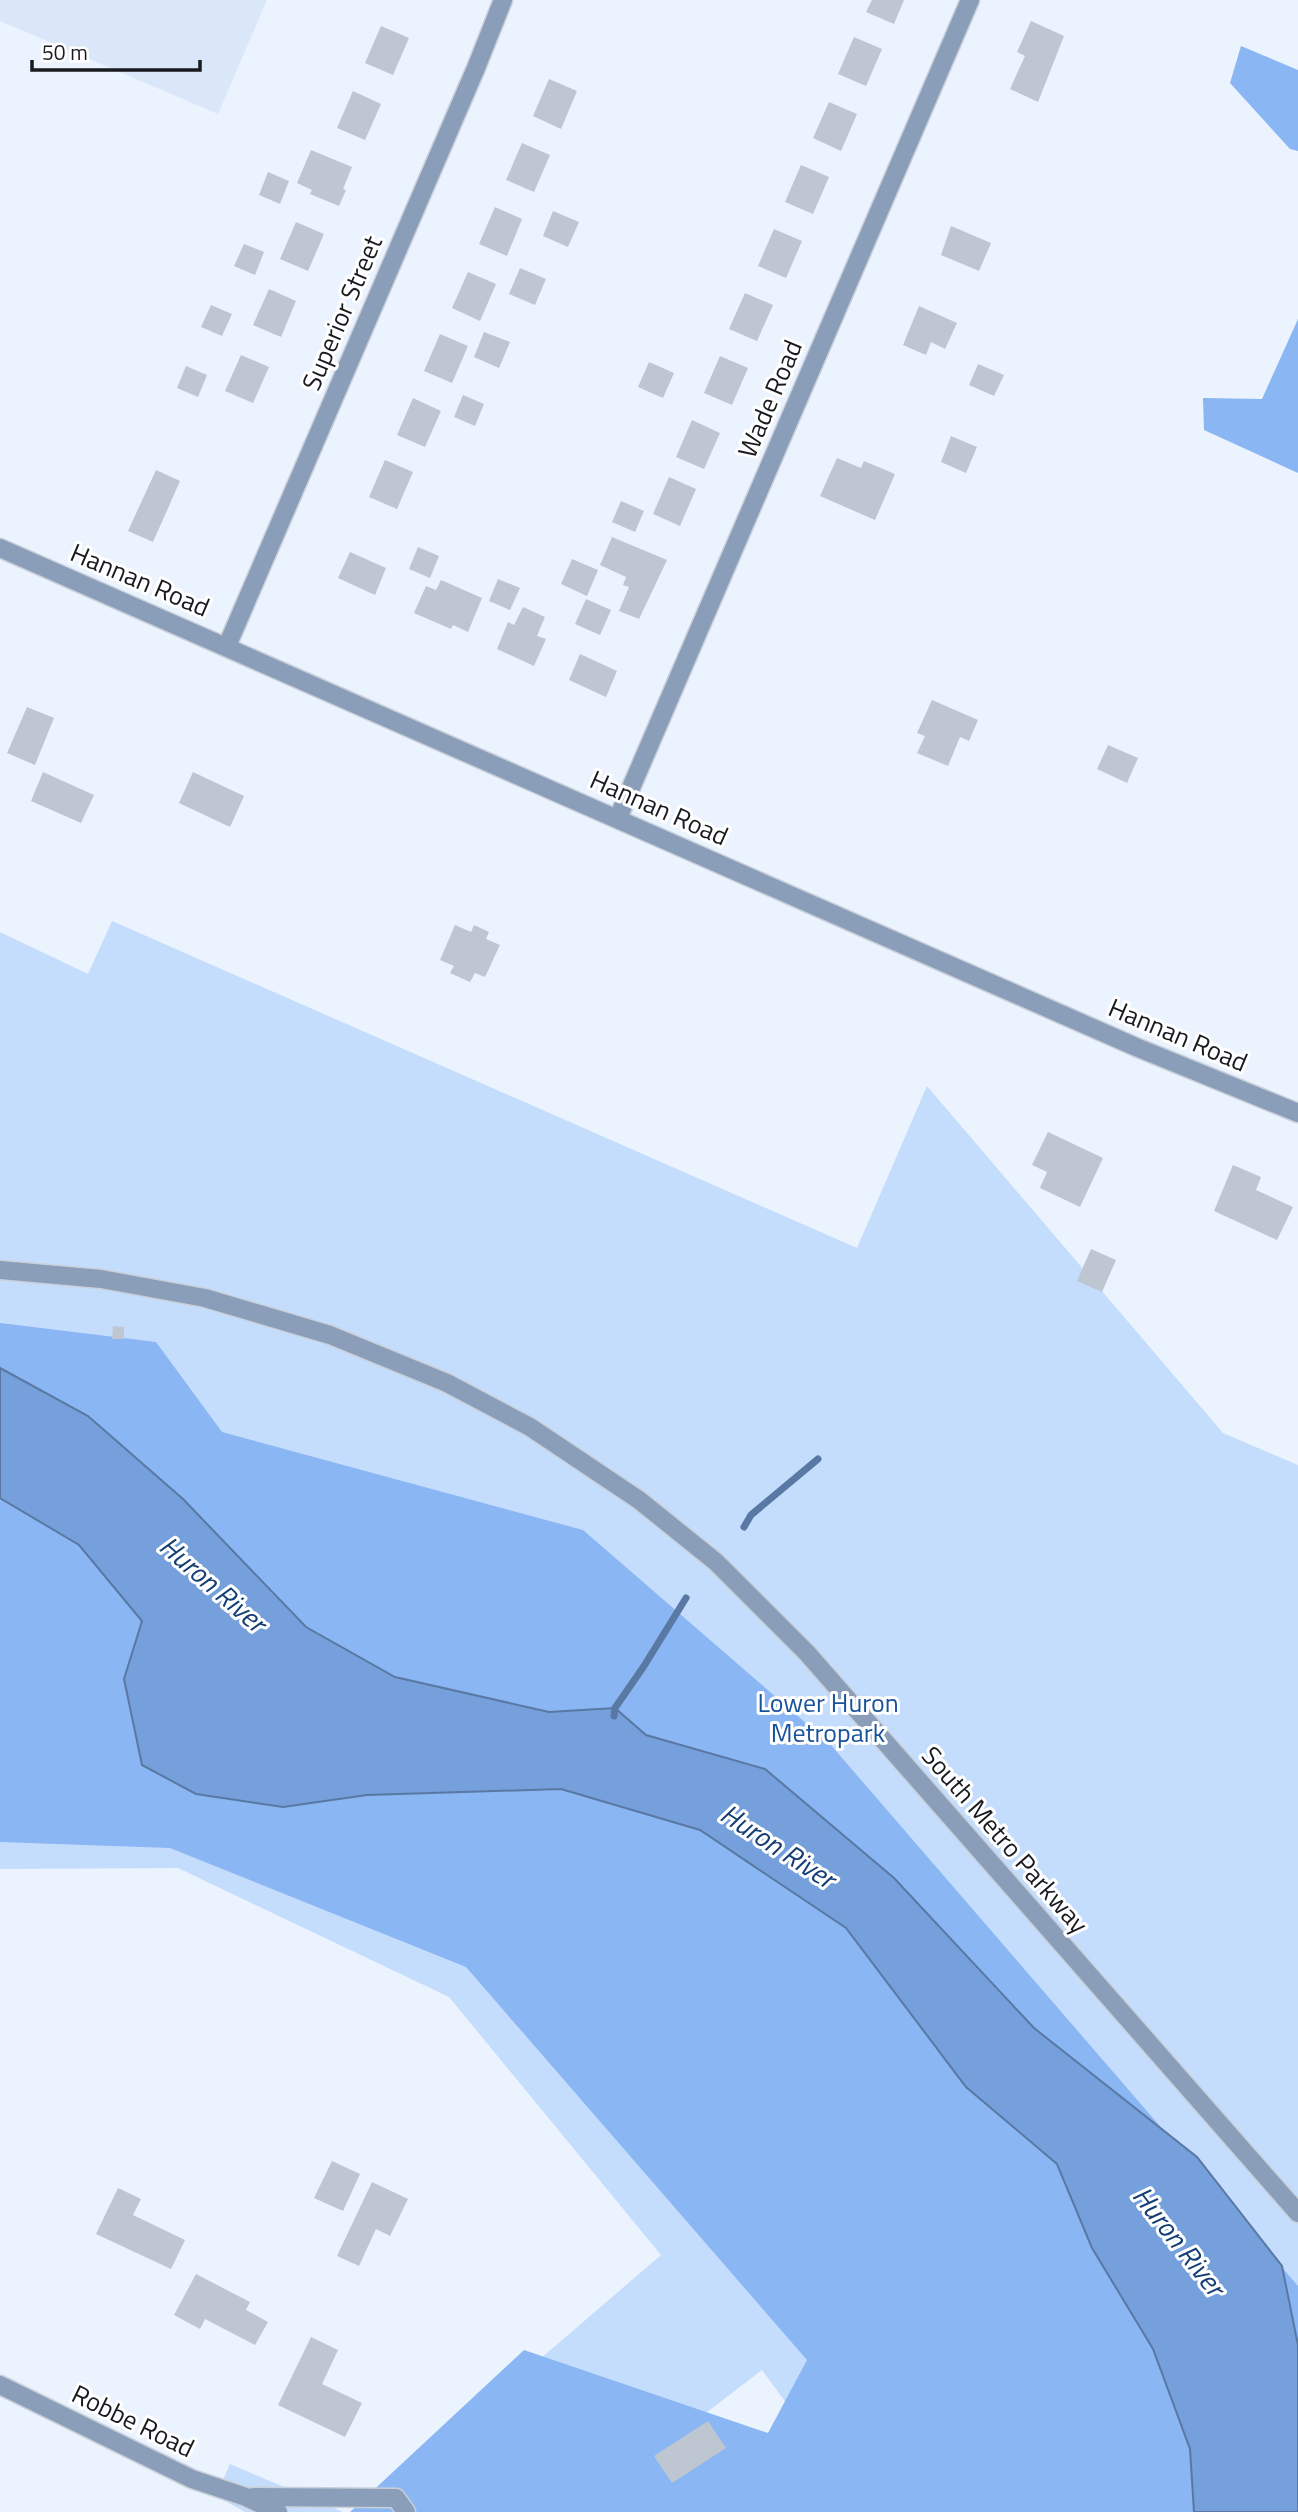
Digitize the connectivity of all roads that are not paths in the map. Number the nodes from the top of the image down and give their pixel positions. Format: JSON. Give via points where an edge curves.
{"nodes":[{"id":1,"x":503,"y":0,"type":"edge"},
{"id":2,"x":970,"y":0,"type":"edge"},
{"id":3,"x":0,"y":548,"type":"edge"},
{"id":4,"x":227,"y":646,"type":"junction"},
{"id":5,"x":618,"y":818,"type":"junction"},
{"id":6,"x":1298,"y":1113,"type":"edge"},
{"id":7,"x":0,"y":1270,"type":"edge"},
{"id":8,"x":1298,"y":2213,"type":"edge"},
{"id":9,"x":0,"y":2385,"type":"edge"},
{"id":10,"x":246,"y":2497,"type":"junction"},
{"id":11,"x":278,"y":2512,"type":"edge"},
{"id":12,"x":405,"y":2512,"type":"edge"}],
"edges":[{"from":1,"to":4,"type":"street","name":"Superior Street"},
{"from":2,"to":5,"type":"street","name":"Wade Road"},
{"from":3,"to":4,"type":"street","name":"Hannan Road"},
{"from":4,"to":5,"type":"street","name":"Hannan Road"},
{"from":5,"to":6,"type":"street","name":"Hannan Road","via":[[1136,1047]]},
{"from":7,"to":8,"type":"street","name":"South Metro Parkway","via":[[101,1279],[205,1298],[330,1335],[447,1383],[530,1427],[639,1500],[716,1562],[807,1653]]},
{"from":9,"to":10,"type":"street","name":"Robbe Road","via":[[192,2479]]},
{"from":10,"to":11,"type":"street","name":"Robbe Road"},
{"from":10,"to":12,"type":"street","name":"Robbe Road","via":[[396,2498]]}]}
